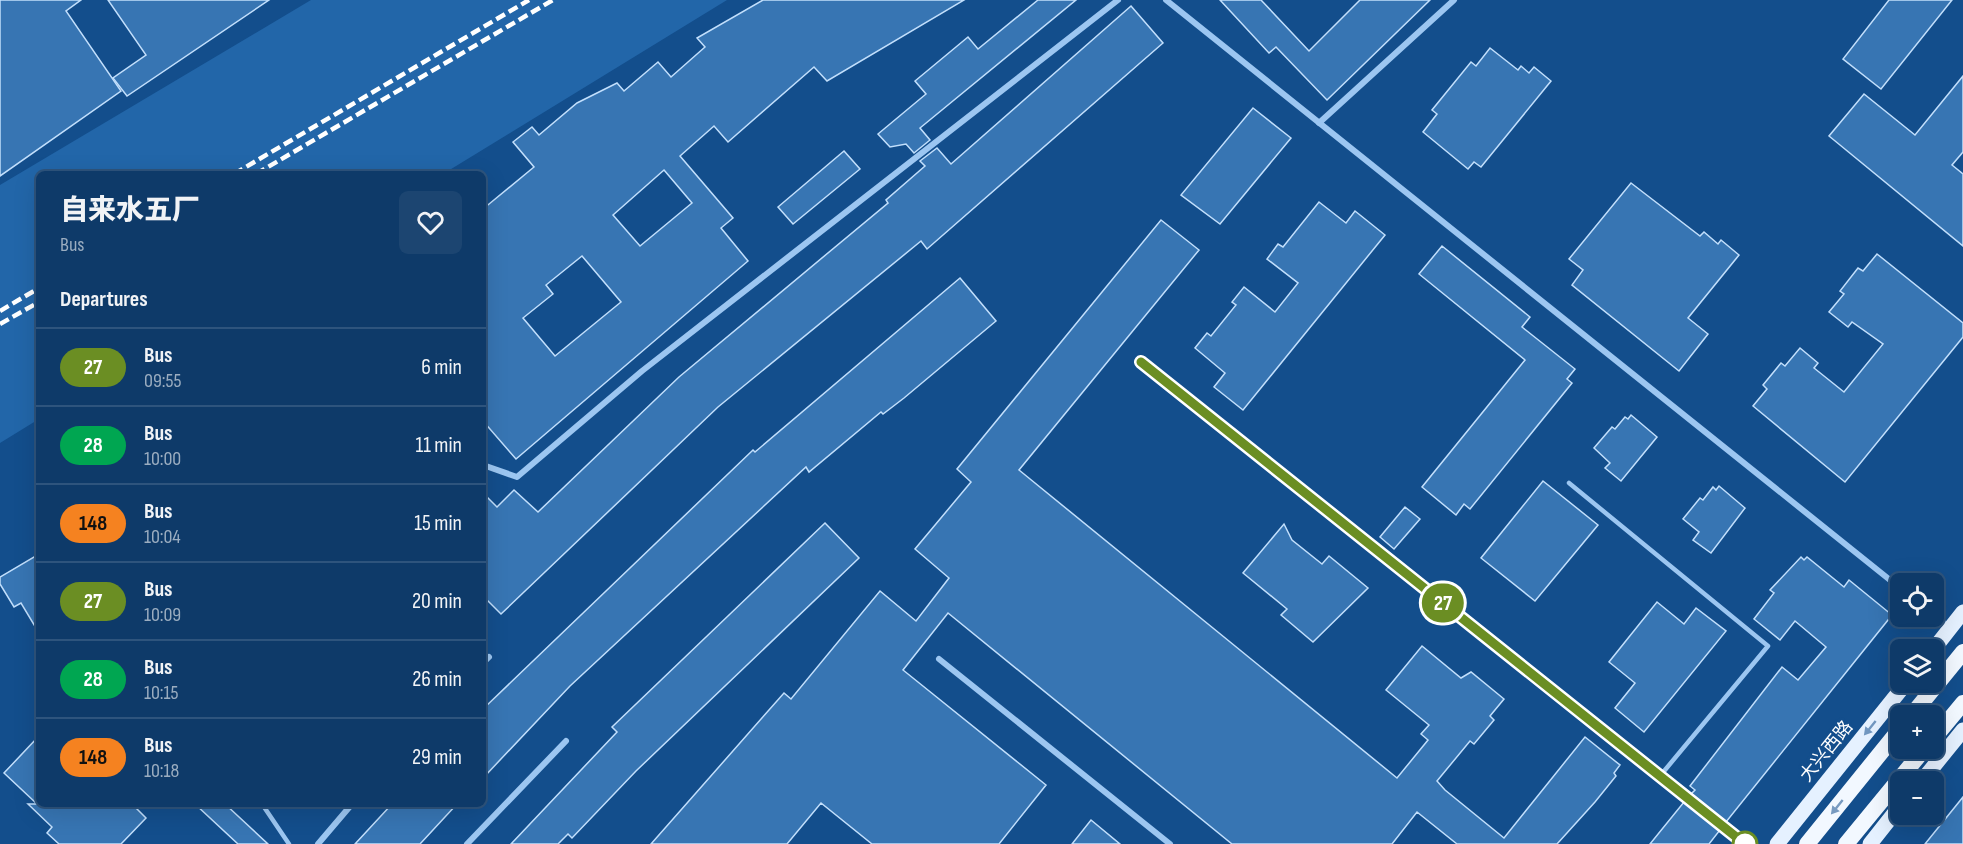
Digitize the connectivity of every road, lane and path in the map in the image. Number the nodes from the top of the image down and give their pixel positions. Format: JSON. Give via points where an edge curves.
{"nodes":[{"id":1,"x":1118,"y":0,"type":"edge"},
{"id":2,"x":1166,"y":0,"type":"edge"},
{"id":3,"x":1454,"y":0,"type":"edge"},
{"id":4,"x":1318,"y":123,"type":"junction"},
{"id":5,"x":1141,"y":362,"type":"dead end"},
{"id":6,"x":486,"y":466,"type":"edge"},
{"id":7,"x":1569,"y":483,"type":"dead end"},
{"id":8,"x":1890,"y":580,"type":"edge"},
{"id":9,"x":1963,"y":612,"type":"edge"},
{"id":10,"x":1944,"y":623,"type":"edge"},
{"id":11,"x":1950,"y":628,"type":"junction"},
{"id":12,"x":1942,"y":639,"type":"edge"},
{"id":13,"x":1963,"y":652,"type":"edge"},
{"id":14,"x":489,"y":657,"type":"dead end"},
{"id":15,"x":939,"y":659,"type":"dead end"},
{"id":16,"x":486,"y":660,"type":"edge"},
{"id":17,"x":1897,"y":693,"type":"edge"},
{"id":18,"x":1963,"y":703,"type":"edge"},
{"id":19,"x":1920,"y":705,"type":"edge"},
{"id":20,"x":1944,"y":726,"type":"edge"},
{"id":21,"x":1963,"y":730,"type":"edge"},
{"id":22,"x":566,"y":741,"type":"dead end"},
{"id":23,"x":1890,"y":741,"type":"edge"},
{"id":24,"x":1916,"y":759,"type":"edge"},
{"id":25,"x":1930,"y":771,"type":"edge"},
{"id":26,"x":1660,"y":776,"type":"junction"},
{"id":27,"x":264,"y":807,"type":"edge"},
{"id":28,"x":349,"y":807,"type":"edge"},
{"id":29,"x":1890,"y":819,"type":"edge"},
{"id":30,"x":289,"y":844,"type":"edge"},
{"id":31,"x":318,"y":844,"type":"edge"},
{"id":32,"x":467,"y":844,"type":"edge"},
{"id":33,"x":1170,"y":844,"type":"edge"},
{"id":34,"x":1745,"y":844,"type":"edge"},
{"id":35,"x":1777,"y":844,"type":"edge"},
{"id":36,"x":1807,"y":844,"type":"edge"},
{"id":37,"x":1846,"y":844,"type":"edge"},
{"id":38,"x":1870,"y":844,"type":"edge"}],
"edges":[{"from":1,"to":6,"type":"street","via":[[642,371],[518,477]]},
{"from":2,"to":4,"type":"street"},
{"from":3,"to":4,"type":"street"},
{"from":4,"to":8,"type":"street"},
{"from":5,"to":26,"type":"street"},
{"from":7,"to":26,"type":"lane","via":[[1768,646]]},
{"from":9,"to":11,"type":"main road"},
{"from":10,"to":11,"type":"street"},
{"from":11,"to":12,"type":"main road"},
{"from":13,"to":19,"type":"highway"},
{"from":14,"to":16,"type":"street"},
{"from":15,"to":33,"type":"street"},
{"from":17,"to":35,"type":"main road","name":"大兴西路","one_way":true},
{"from":18,"to":20,"type":"highway"},
{"from":21,"to":25,"type":"main road"},
{"from":22,"to":32,"type":"street"},
{"from":23,"to":36,"type":"highway","one_way":true},
{"from":24,"to":37,"type":"highway"},
{"from":26,"to":34,"type":"street"},
{"from":27,"to":30,"type":"lane"},
{"from":28,"to":31,"type":"street"},
{"from":29,"to":38,"type":"main road"}]}
